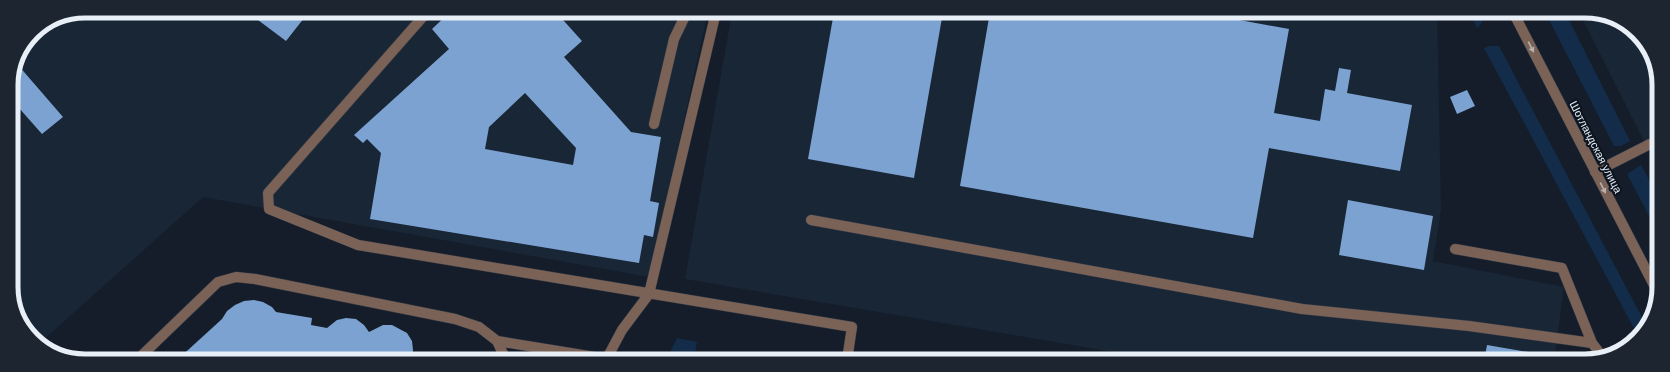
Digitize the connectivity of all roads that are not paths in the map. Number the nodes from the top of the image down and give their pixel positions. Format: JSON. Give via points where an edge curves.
{"nodes":[{"id":1,"x":422,"y":18,"type":"edge"},
{"id":2,"x":684,"y":18,"type":"edge"},
{"id":3,"x":715,"y":18,"type":"edge"},
{"id":4,"x":1516,"y":18,"type":"edge"},
{"id":5,"x":654,"y":124,"type":"dead end"},
{"id":6,"x":1650,"y":144,"type":"dead end"},
{"id":7,"x":1595,"y":172,"type":"junction"},
{"id":8,"x":811,"y":220,"type":"dead end"},
{"id":9,"x":1455,"y":249,"type":"dead end"},
{"id":10,"x":1652,"y":281,"type":"edge"},
{"id":11,"x":649,"y":294,"type":"junction"},
{"id":12,"x":497,"y":341,"type":"junction"},
{"id":13,"x":1592,"y":343,"type":"junction"},
{"id":14,"x":1599,"y":352,"type":"edge"},
{"id":15,"x":143,"y":354,"type":"edge"},
{"id":16,"x":503,"y":354,"type":"edge"},
{"id":17,"x":572,"y":354,"type":"edge"},
{"id":18,"x":609,"y":354,"type":"edge"},
{"id":19,"x":848,"y":354,"type":"edge"}],
"edges":[{"from":1,"to":11,"type":"street","via":[[268,193],[269,209],[358,245]]},
{"from":2,"to":5,"type":"street","via":[[674,38]]},
{"from":3,"to":11,"type":"street"},
{"from":4,"to":7,"type":"street","name":"Шотландская улица","one_way":true},
{"from":6,"to":7,"type":"street"},
{"from":7,"to":10,"type":"street","name":"Шотландская улица","one_way":true},
{"from":8,"to":13,"type":"street","via":[[1302,309],[1469,326]]},
{"from":9,"to":13,"type":"street","via":[[1562,268]]},
{"from":11,"to":18,"type":"street","via":[[622,330]]},
{"from":11,"to":19,"type":"street","via":[[852,327]]},
{"from":12,"to":15,"type":"street","via":[[479,327],[454,318],[236,277],[218,282]]},
{"from":12,"to":16,"type":"street"},
{"from":12,"to":17,"type":"street"},
{"from":13,"to":14,"type":"street"}]}
